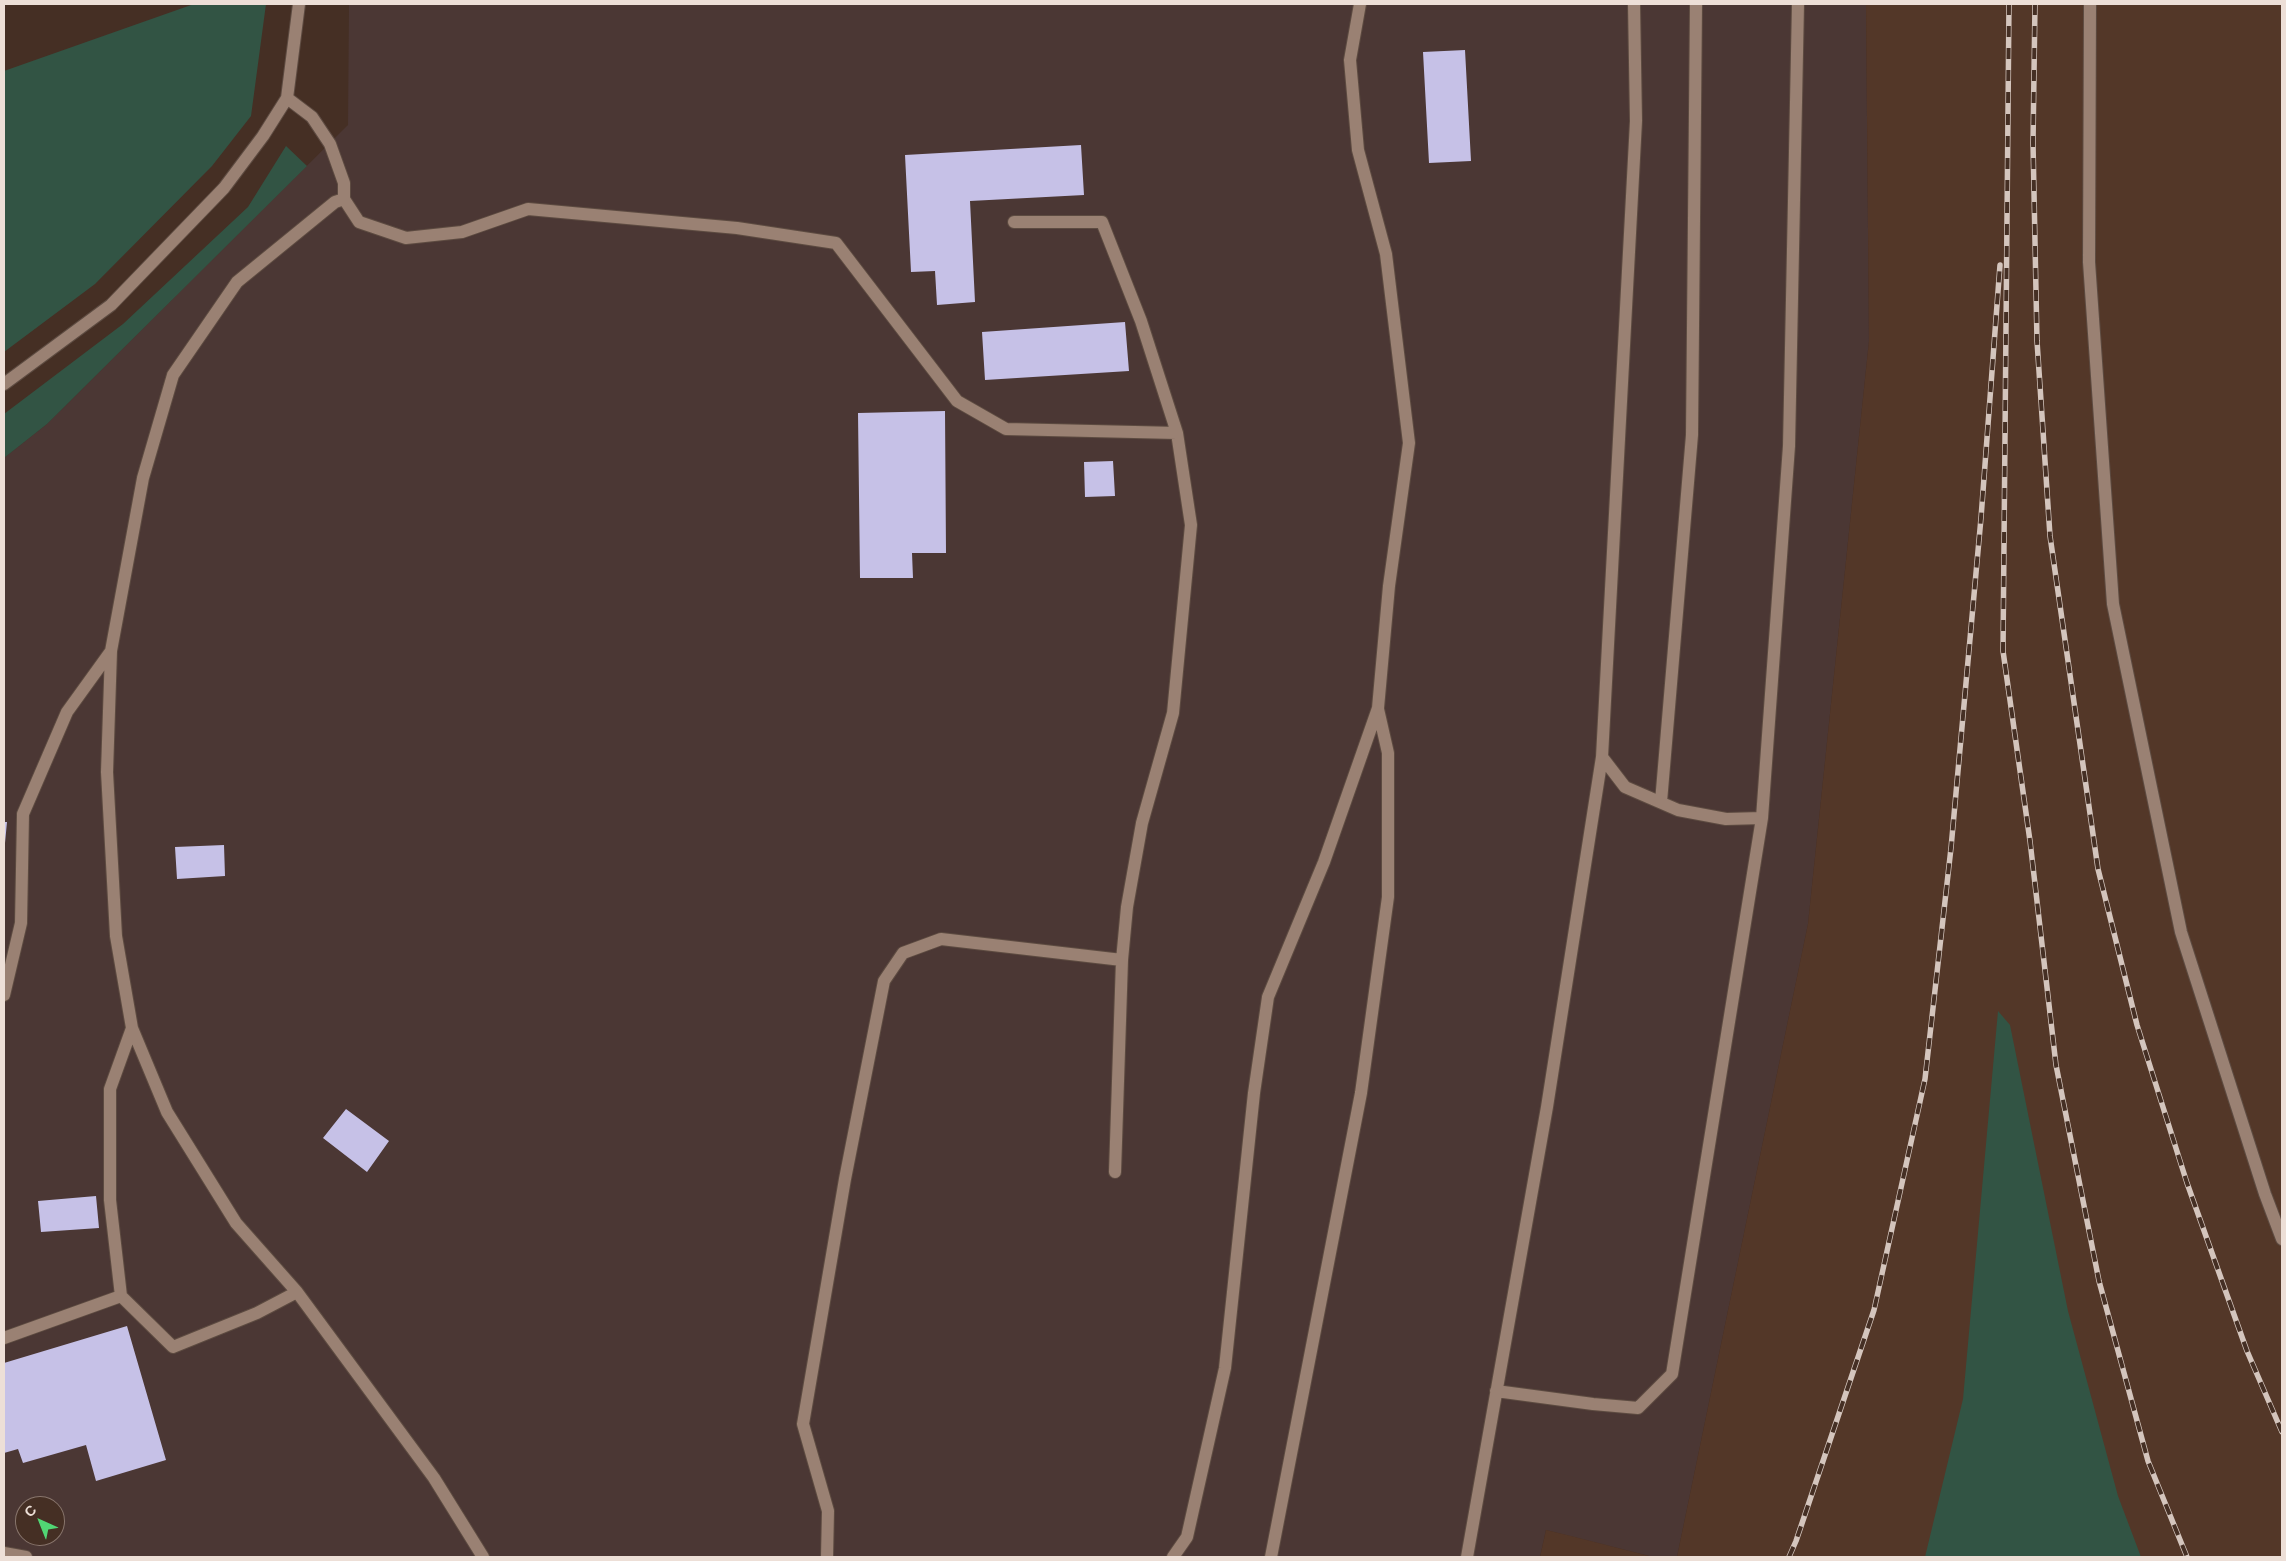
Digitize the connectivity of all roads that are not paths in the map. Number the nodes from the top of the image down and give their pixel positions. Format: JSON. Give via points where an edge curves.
{"nodes":[{"id":1,"x":299,"y":4,"type":"edge"},
{"id":2,"x":1360,"y":4,"type":"edge"},
{"id":3,"x":1634,"y":4,"type":"edge"},
{"id":4,"x":1696,"y":4,"type":"edge"},
{"id":5,"x":1798,"y":4,"type":"edge"},
{"id":6,"x":2090,"y":4,"type":"edge"},
{"id":7,"x":288,"y":98,"type":"junction"},
{"id":8,"x":344,"y":199,"type":"junction"},
{"id":9,"x":1014,"y":222,"type":"dead end"},
{"id":10,"x":4,"y":384,"type":"edge"},
{"id":11,"x":1177,"y":434,"type":"junction"},
{"id":12,"x":111,"y":651,"type":"junction"},
{"id":13,"x":1378,"y":708,"type":"junction"},
{"id":14,"x":1602,"y":757,"type":"junction"},
{"id":15,"x":1660,"y":802,"type":"junction"},
{"id":16,"x":1762,"y":818,"type":"junction"},
{"id":17,"x":1122,"y":960,"type":"junction"},
{"id":18,"x":4,"y":995,"type":"edge"},
{"id":19,"x":132,"y":1028,"type":"junction"},
{"id":20,"x":1115,"y":1172,"type":"dead end"},
{"id":21,"x":2282,"y":1239,"type":"edge"},
{"id":22,"x":297,"y":1292,"type":"junction"},
{"id":23,"x":120,"y":1296,"type":"junction"},
{"id":24,"x":4,"y":1338,"type":"edge"},
{"id":25,"x":1496,"y":1391,"type":"junction"},
{"id":26,"x":4,"y":1554,"type":"edge"},
{"id":27,"x":26,"y":1557,"type":"edge"},
{"id":28,"x":483,"y":1557,"type":"edge"},
{"id":29,"x":826,"y":1557,"type":"edge"},
{"id":30,"x":1173,"y":1557,"type":"edge"},
{"id":31,"x":1271,"y":1557,"type":"edge"},
{"id":32,"x":1466,"y":1557,"type":"edge"}],
"edges":[{"from":1,"to":7,"type":"street"},
{"from":2,"to":13,"type":"street","via":[[1350,60],[1358,150],[1386,254],[1409,443],[1389,586]]},
{"from":3,"to":14,"type":"street","via":[[1636,121]]},
{"from":4,"to":15,"type":"street","via":[[1692,435]]},
{"from":5,"to":16,"type":"street","via":[[1790,446]]},
{"from":6,"to":21,"type":"street","via":[[2089,262],[2113,604],[2181,932]]},
{"from":7,"to":8,"type":"street","via":[[312,117],[330,144],[344,183]]},
{"from":7,"to":10,"type":"street","via":[[224,188],[111,305]]},
{"from":8,"to":11,"type":"street","via":[[359,222],[406,238],[462,232],[528,209],[737,228],[836,243],[957,401],[1006,428]]},
{"from":8,"to":12,"type":"street","via":[[335,202],[237,282],[173,375],[143,478]]},
{"from":9,"to":11,"type":"street","via":[[1102,222],[1141,321]]},
{"from":11,"to":17,"type":"street","via":[[1191,526],[1173,713],[1142,823],[1127,907]]},
{"from":12,"to":18,"type":"street","via":[[67,712],[23,814],[21,923]]},
{"from":12,"to":19,"type":"street","via":[[108,782],[116,936]]},
{"from":13,"to":30,"type":"street","via":[[1324,862],[1268,997],[1254,1093],[1225,1368],[1187,1538]]},
{"from":13,"to":31,"type":"street","via":[[1388,753],[1388,897],[1361,1093]]},
{"from":14,"to":15,"type":"street","via":[[1624,787]]},
{"from":14,"to":25,"type":"street","via":[[1547,1107]]},
{"from":15,"to":16,"type":"street","via":[[1678,810],[1726,819]]},
{"from":16,"to":25,"type":"street","via":[[1672,1374],[1638,1408]]},
{"from":17,"to":20,"type":"street"},
{"from":17,"to":29,"type":"street","via":[[941,939],[903,953],[884,981],[845,1179],[803,1424],[828,1511]]},
{"from":19,"to":22,"type":"street","via":[[167,1112],[236,1223]]},
{"from":19,"to":23,"type":"street","via":[[110,1088],[110,1200]]},
{"from":22,"to":23,"type":"street","via":[[257,1313],[173,1347]]},
{"from":22,"to":28,"type":"street","via":[[434,1478]]},
{"from":23,"to":24,"type":"street"},
{"from":25,"to":32,"type":"street"},
{"from":26,"to":27,"type":"street"}]}
